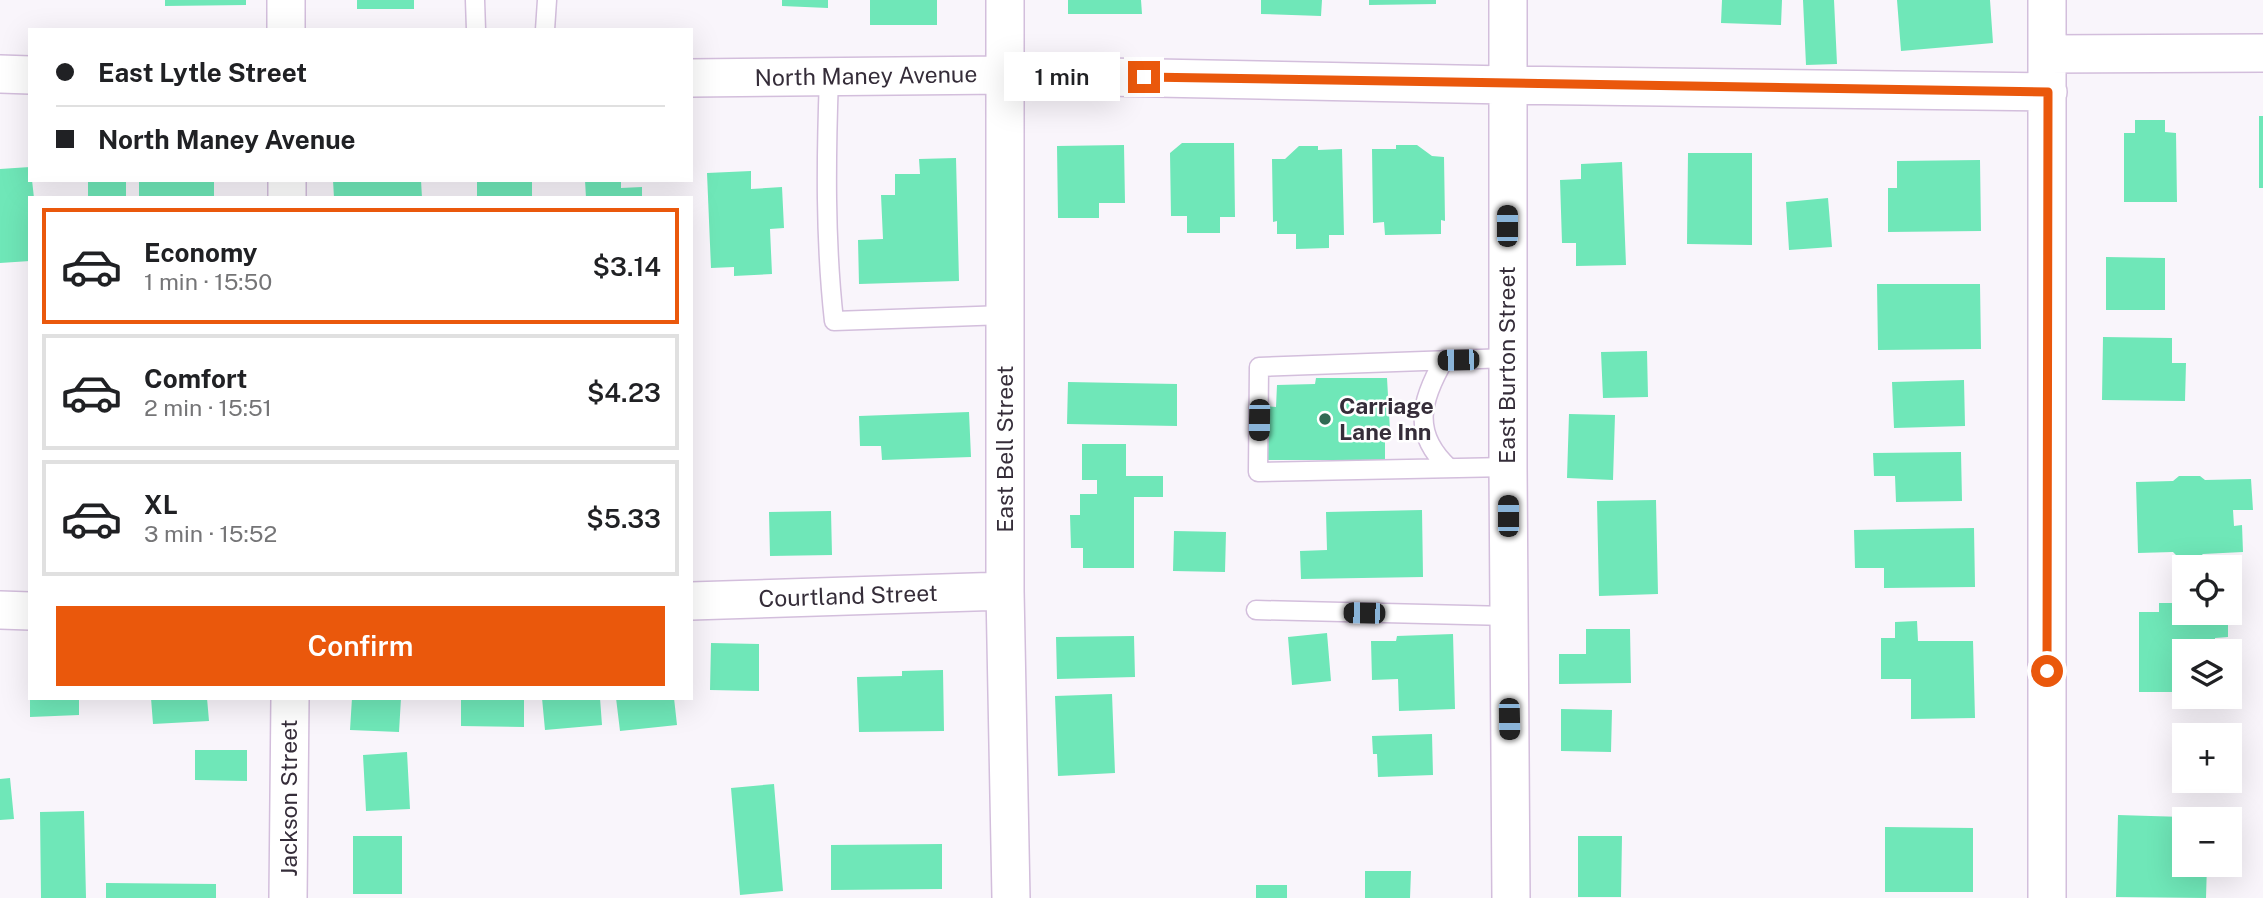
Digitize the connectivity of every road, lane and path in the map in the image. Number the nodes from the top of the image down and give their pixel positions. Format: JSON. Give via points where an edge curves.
{"nodes":[{"id":1,"x":286,"y":0,"type":"edge"},
{"id":2,"x":475,"y":0,"type":"edge"},
{"id":3,"x":547,"y":0,"type":"edge"},
{"id":4,"x":1005,"y":0,"type":"edge"},
{"id":5,"x":1508,"y":0,"type":"edge"},
{"id":6,"x":2047,"y":0,"type":"edge"},
{"id":7,"x":286,"y":28,"type":"edge"},
{"id":8,"x":476,"y":28,"type":"edge"},
{"id":9,"x":545,"y":28,"type":"edge"},
{"id":10,"x":2263,"y":53,"type":"edge"},
{"id":11,"x":2047,"y":54,"type":"junction"},
{"id":12,"x":0,"y":74,"type":"edge"},
{"id":13,"x":28,"y":75,"type":"edge"},
{"id":14,"x":1004,"y":75,"type":"junction"},
{"id":15,"x":829,"y":77,"type":"junction"},
{"id":16,"x":693,"y":78,"type":"edge"},
{"id":17,"x":1507,"y":85,"type":"junction"},
{"id":18,"x":2048,"y":92,"type":"junction"},
{"id":19,"x":1005,"y":315,"type":"junction"},
{"id":20,"x":1508,"y":358,"type":"junction"},
{"id":21,"x":1444,"y":360,"type":"junction"},
{"id":22,"x":1508,"y":467,"type":"junction"},
{"id":23,"x":1449,"y":468,"type":"junction"},
{"id":24,"x":1005,"y":591,"type":"junction"},
{"id":25,"x":693,"y":601,"type":"edge"},
{"id":26,"x":0,"y":610,"type":"edge"},
{"id":27,"x":1256,"y":610,"type":"dead end"},
{"id":28,"x":28,"y":611,"type":"edge"},
{"id":29,"x":1508,"y":616,"type":"junction"},
{"id":30,"x":290,"y":700,"type":"edge"},
{"id":31,"x":288,"y":898,"type":"edge"},
{"id":32,"x":1011,"y":898,"type":"edge"},
{"id":33,"x":1511,"y":898,"type":"edge"},
{"id":34,"x":2047,"y":898,"type":"edge"}],
"edges":[{"from":1,"to":7,"type":"street"},
{"from":2,"to":8,"type":"lane"},
{"from":3,"to":9,"type":"lane"},
{"from":4,"to":14,"type":"street","name":"East Bell Street"},
{"from":5,"to":17,"type":"street","name":"East Burton Street"},
{"from":6,"to":11,"type":"street"},
{"from":10,"to":11,"type":"street"},
{"from":11,"to":18,"type":"street"},
{"from":12,"to":13,"type":"street"},
{"from":14,"to":15,"type":"street","name":"North Maney Avenue"},
{"from":14,"to":17,"type":"street","name":"North Maney Avenue"},
{"from":14,"to":19,"type":"street","name":"East Bell Street"},
{"from":15,"to":16,"type":"street","name":"North Maney Avenue"},
{"from":15,"to":19,"type":"lane","via":[[828,268],[834,321]]},
{"from":17,"to":18,"type":"street","name":"North Maney Avenue"},
{"from":17,"to":20,"type":"street","name":"East Burton Street"},
{"from":18,"to":34,"type":"street"},
{"from":19,"to":24,"type":"street","name":"East Bell Street"},
{"from":20,"to":21,"type":"lane"},
{"from":20,"to":22,"type":"street","name":"East Burton Street"},
{"from":21,"to":23,"type":"lane","via":[[1429,386],[1423,427],[1436,457]]},
{"from":21,"to":23,"type":"lane","via":[[1259,368],[1258,472]]},
{"from":22,"to":23,"type":"lane"},
{"from":22,"to":29,"type":"street","name":"East Burton Street"},
{"from":24,"to":25,"type":"street","name":"Courtland Street"},
{"from":24,"to":32,"type":"street","name":"East Bell Street"},
{"from":26,"to":28,"type":"street"},
{"from":27,"to":29,"type":"lane"},
{"from":29,"to":33,"type":"street","name":"East Burton Street"},
{"from":30,"to":31,"type":"street","name":"Jackson Street"}]}
